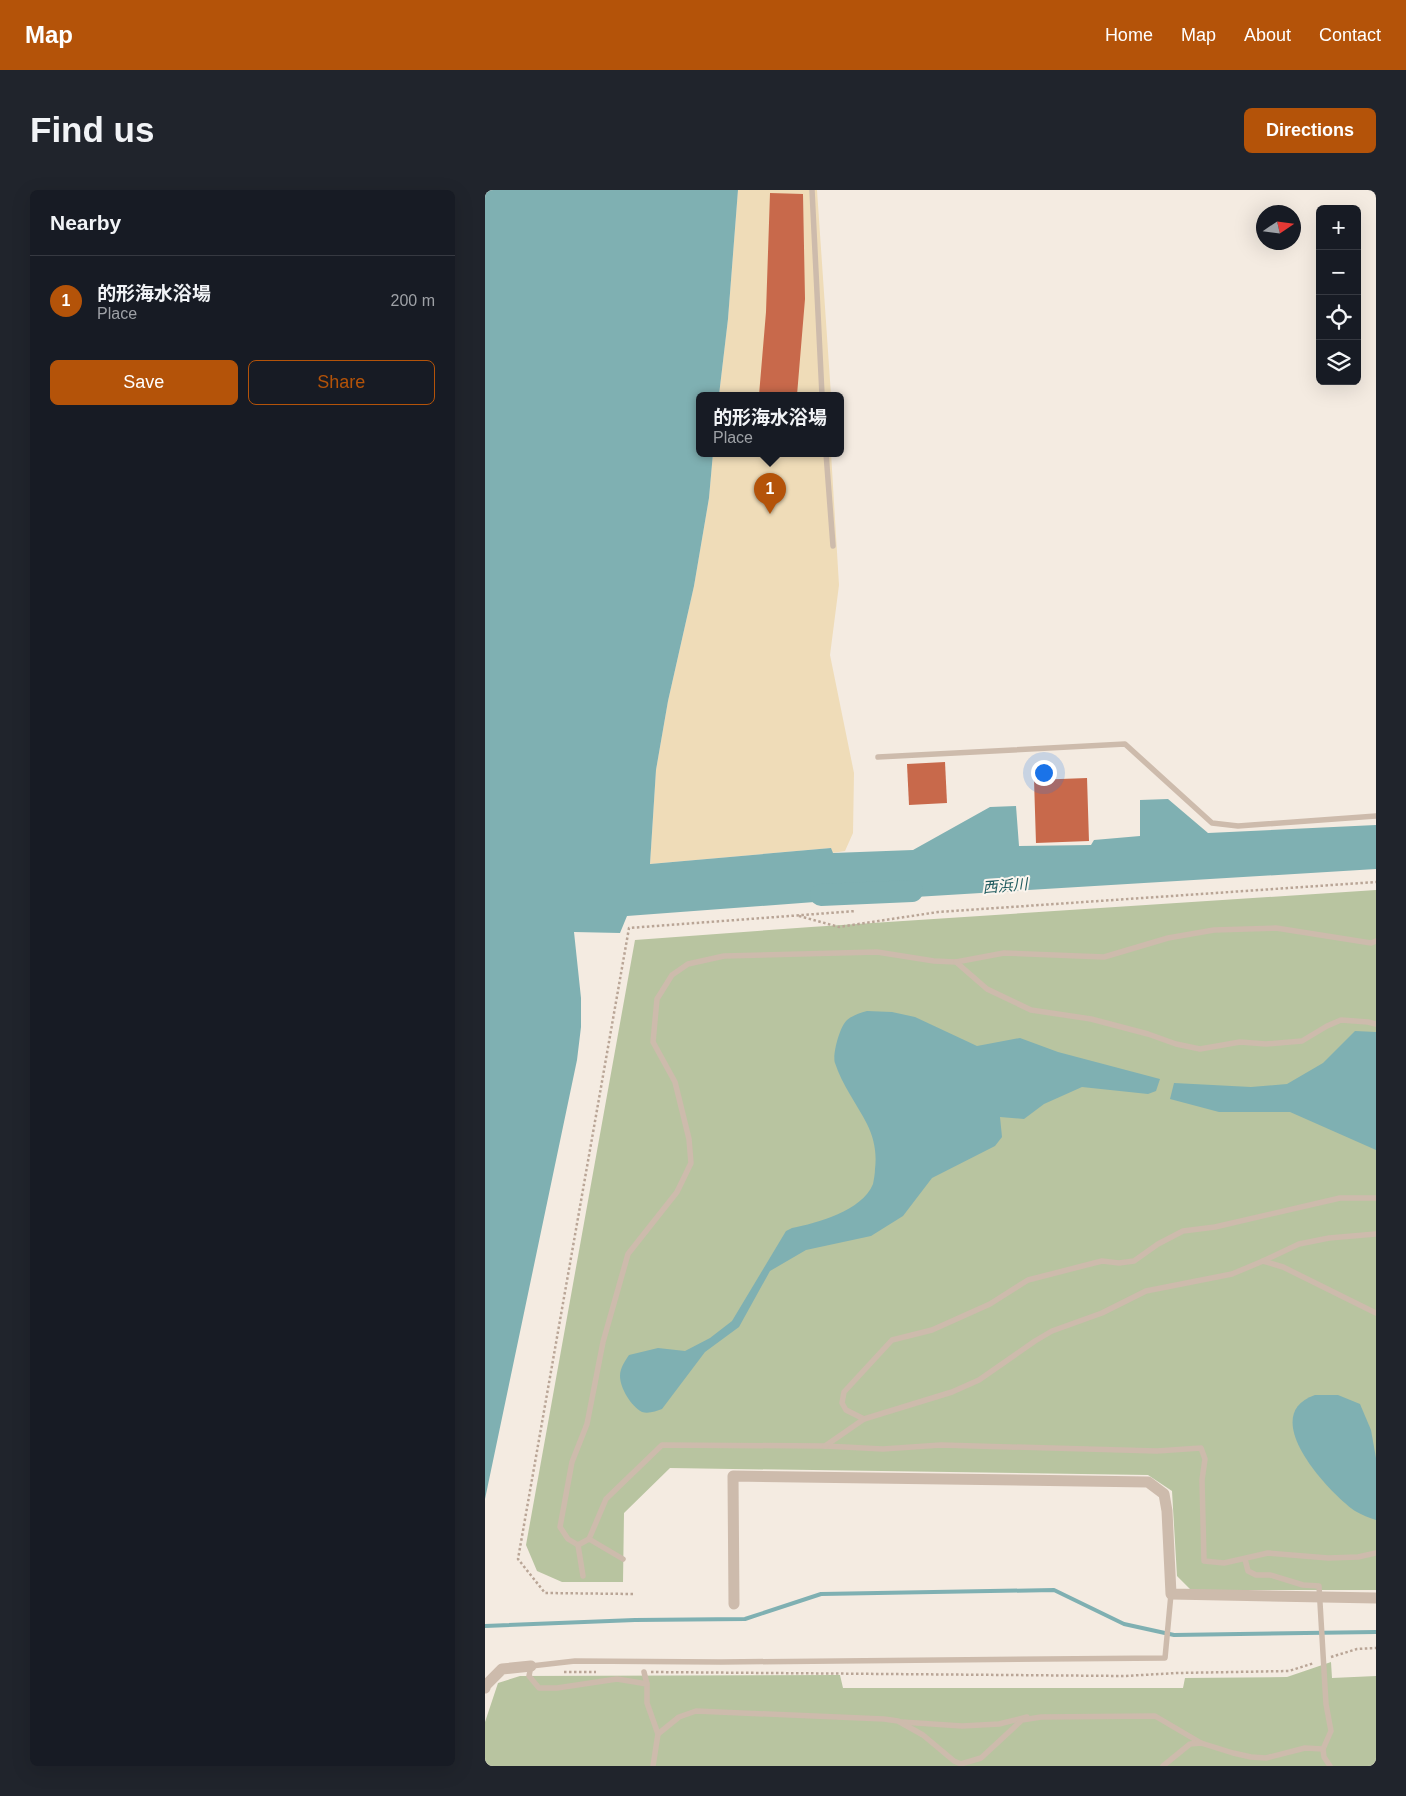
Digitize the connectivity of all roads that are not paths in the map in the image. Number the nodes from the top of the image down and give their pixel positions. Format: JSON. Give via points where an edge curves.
{"nodes":[{"id":1,"x":812,"y":190,"type":"edge"},
{"id":2,"x":822,"y":392,"type":"edge"},
{"id":3,"x":826,"y":457,"type":"edge"},
{"id":4,"x":833,"y":546,"type":"dead end"},
{"id":5,"x":877,"y":757,"type":"dead end"},
{"id":6,"x":1376,"y":816,"type":"edge"},
{"id":7,"x":1376,"y":941,"type":"edge"},
{"id":8,"x":956,"y":962,"type":"junction"},
{"id":9,"x":1376,"y":1024,"type":"edge"},
{"id":10,"x":1376,"y":1198,"type":"edge"},
{"id":11,"x":1376,"y":1234,"type":"edge"},
{"id":12,"x":1263,"y":1261,"type":"junction"},
{"id":13,"x":1376,"y":1313,"type":"edge"},
{"id":14,"x":864,"y":1419,"type":"junction"},
{"id":15,"x":825,"y":1446,"type":"junction"},
{"id":16,"x":589,"y":1539,"type":"junction"},
{"id":17,"x":578,"y":1545,"type":"junction"},
{"id":18,"x":1376,"y":1553,"type":"edge"},
{"id":19,"x":623,"y":1559,"type":"dead end"},
{"id":20,"x":1245,"y":1559,"type":"junction"},
{"id":21,"x":583,"y":1576,"type":"dead end"},
{"id":22,"x":1171,"y":1594,"type":"junction"},
{"id":23,"x":1376,"y":1598,"type":"edge"},
{"id":24,"x":734,"y":1604,"type":"dead end"},
{"id":25,"x":531,"y":1666,"type":"junction"},
{"id":26,"x":644,"y":1672,"type":"road end"},
{"id":27,"x":647,"y":1684,"type":"junction"},
{"id":28,"x":485,"y":1688,"type":"edge"},
{"id":29,"x":1041,"y":1717,"type":"junction"},
{"id":30,"x":898,"y":1721,"type":"junction"},
{"id":31,"x":657,"y":1734,"type":"junction"},
{"id":32,"x":1201,"y":1743,"type":"junction"},
{"id":33,"x":1323,"y":1749,"type":"junction"},
{"id":34,"x":653,"y":1766,"type":"edge"},
{"id":35,"x":1163,"y":1766,"type":"edge"},
{"id":36,"x":1330,"y":1766,"type":"edge"}],
"edges":[{"from":1,"to":2,"type":"lane"},
{"from":3,"to":4,"type":"lane"},
{"from":5,"to":6,"type":"lane","via":[[1125,744],[1212,823],[1238,826]]},
{"from":7,"to":8,"type":"lane","via":[[1276,928],[1214,930],[1168,938],[1104,957],[1004,953]]},
{"from":8,"to":9,"type":"lane","via":[[987,989],[1031,1010],[1091,1019],[1200,1049],[1240,1042],[1302,1041],[1341,1020]]},
{"from":8,"to":17,"type":"lane","via":[[877,952],[724,956],[688,964],[672,976],[657,999],[653,1042],[675,1082],[689,1139],[691,1162],[677,1192],[628,1254],[603,1342],[587,1424],[572,1462],[559,1527],[568,1539]]},
{"from":10,"to":14,"type":"lane","via":[[1341,1198],[1183,1231],[1134,1261],[1102,1261],[1028,1280],[990,1304],[932,1330],[892,1340],[844,1392],[842,1403],[846,1410]]},
{"from":11,"to":12,"type":"lane","via":[[1299,1244]]},
{"from":12,"to":13,"type":"lane","via":[[1283,1267]]},
{"from":12,"to":14,"type":"lane","via":[[1232,1274],[1146,1291],[1102,1313],[1052,1331],[979,1380],[952,1392]]},
{"from":14,"to":15,"type":"lane"},
{"from":15,"to":16,"type":"lane","via":[[662,1445],[606,1499]]},
{"from":15,"to":20,"type":"lane","via":[[883,1449],[941,1445],[1157,1451],[1201,1448],[1205,1460],[1202,1480],[1204,1561],[1224,1563]]},
{"from":16,"to":17,"type":"lane"},
{"from":16,"to":19,"type":"lane"},
{"from":17,"to":21,"type":"lane"},
{"from":18,"to":20,"type":"lane","via":[[1328,1558],[1268,1553]]},
{"from":20,"to":33,"type":"lane","via":[[1248,1571],[1256,1575],[1319,1586],[1326,1704],[1331,1731]]},
{"from":22,"to":23,"type":"street"},
{"from":22,"to":24,"type":"street","via":[[1164,1494],[1148,1482],[733,1476]]},
{"from":22,"to":25,"type":"lane","via":[[1165,1658],[575,1661]]},
{"from":25,"to":27,"type":"lane","via":[[529,1676],[539,1688],[617,1679]]},
{"from":25,"to":28,"type":"street","via":[[502,1670]]},
{"from":26,"to":27,"type":"lane"},
{"from":27,"to":31,"type":"lane","via":[[647,1703]]},
{"from":29,"to":30,"type":"lane","via":[[962,1726]]},
{"from":29,"to":30,"type":"lane","via":[[1022,1720],[981,1758],[961,1764],[923,1735]]},
{"from":29,"to":32,"type":"lane","via":[[1155,1716]]},
{"from":30,"to":31,"type":"lane","via":[[696,1711],[679,1718]]},
{"from":31,"to":34,"type":"lane"},
{"from":32,"to":33,"type":"lane","via":[[1233,1753],[1266,1758],[1305,1748]]},
{"from":32,"to":35,"type":"lane","via":[[1190,1744]]},
{"from":33,"to":36,"type":"lane"}]}
